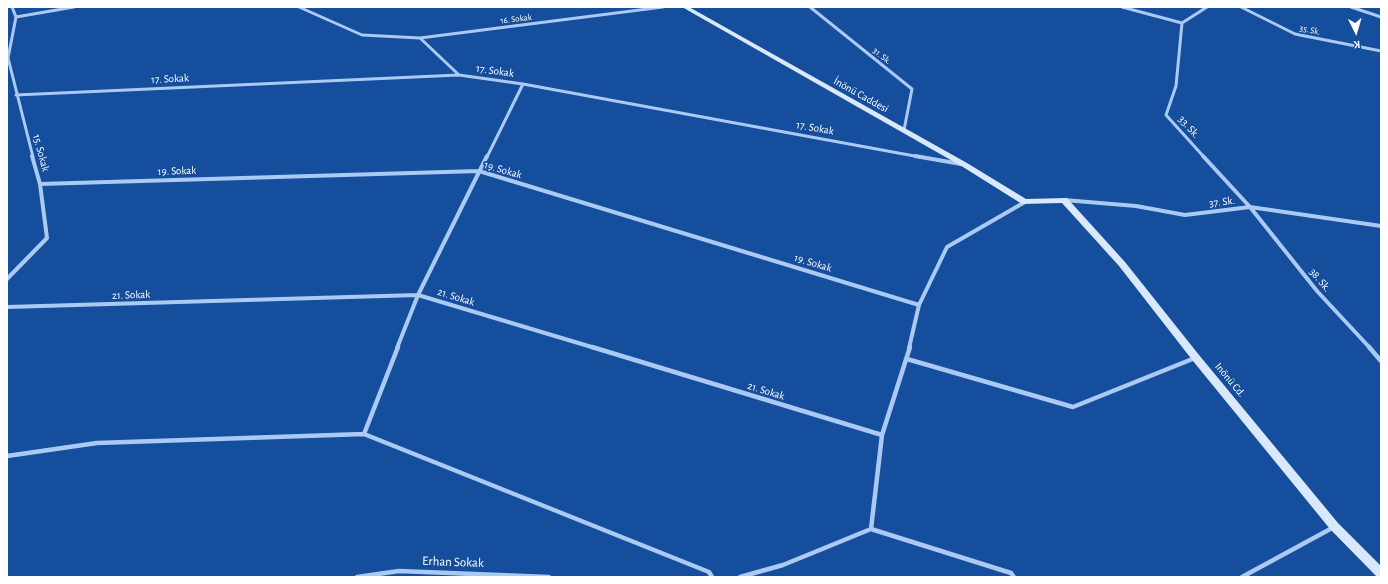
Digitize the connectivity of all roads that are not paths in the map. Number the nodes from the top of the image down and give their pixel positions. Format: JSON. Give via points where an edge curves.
{"nodes":[{"id":1,"x":12,"y":7,"type":"edge"},
{"id":2,"x":74,"y":7,"type":"edge"},
{"id":3,"x":299,"y":7,"type":"edge"},
{"id":4,"x":662,"y":7,"type":"edge"},
{"id":5,"x":686,"y":7,"type":"edge"},
{"id":6,"x":810,"y":7,"type":"edge"},
{"id":7,"x":1122,"y":7,"type":"edge"},
{"id":8,"x":1207,"y":7,"type":"edge"},
{"id":9,"x":1241,"y":7,"type":"edge"},
{"id":10,"x":1351,"y":7,"type":"edge"},
{"id":11,"x":16,"y":17,"type":"junction"},
{"id":12,"x":1381,"y":17,"type":"edge"},
{"id":13,"x":1182,"y":23,"type":"junction"},
{"id":14,"x":420,"y":38,"type":"junction"},
{"id":15,"x":1381,"y":51,"type":"edge"},
{"id":16,"x":459,"y":75,"type":"junction"},
{"id":17,"x":523,"y":84,"type":"junction"},
{"id":18,"x":16,"y":95,"type":"junction"},
{"id":19,"x":904,"y":130,"type":"junction"},
{"id":20,"x":965,"y":165,"type":"junction"},
{"id":21,"x":480,"y":171,"type":"junction"},
{"id":22,"x":40,"y":184,"type":"junction"},
{"id":23,"x":1064,"y":200,"type":"junction"},
{"id":24,"x":1025,"y":202,"type":"junction"},
{"id":25,"x":1250,"y":207,"type":"junction"},
{"id":26,"x":1381,"y":226,"type":"edge"},
{"id":27,"x":7,"y":279,"type":"edge"},
{"id":28,"x":418,"y":295,"type":"junction"},
{"id":29,"x":919,"y":305,"type":"junction"},
{"id":30,"x":7,"y":307,"type":"edge"},
{"id":31,"x":1196,"y":358,"type":"junction"},
{"id":32,"x":907,"y":359,"type":"junction"},
{"id":33,"x":1381,"y":361,"type":"edge"},
{"id":34,"x":364,"y":434,"type":"junction"},
{"id":35,"x":882,"y":435,"type":"junction"},
{"id":36,"x":7,"y":456,"type":"edge"},
{"id":37,"x":1334,"y":526,"type":"junction"},
{"id":38,"x":870,"y":529,"type":"junction"},
{"id":39,"x":1381,"y":573,"type":"edge"},
{"id":40,"x":357,"y":577,"type":"edge"},
{"id":41,"x":549,"y":577,"type":"edge"},
{"id":42,"x":712,"y":577,"type":"edge"},
{"id":43,"x":740,"y":577,"type":"edge"},
{"id":44,"x":1014,"y":577,"type":"edge"},
{"id":45,"x":1242,"y":577,"type":"edge"}],
"edges":[{"from":1,"to":11,"type":"street"},
{"from":2,"to":11,"type":"street"},
{"from":3,"to":14,"type":"street","name":"16. Sokak","via":[[362,35]]},
{"from":4,"to":14,"type":"street","name":"16. Sokak"},
{"from":5,"to":19,"type":"street","name":"İnönü Caddesi"},
{"from":6,"to":19,"type":"street","name":"31. Sk.","via":[[912,88]]},
{"from":7,"to":13,"type":"street"},
{"from":8,"to":13,"type":"street"},
{"from":9,"to":15,"type":"street","name":"35. Sk.","via":[[1295,34]]},
{"from":10,"to":12,"type":"street"},
{"from":11,"to":18,"type":"street","name":"15. Sokak","via":[[8,58]]},
{"from":13,"to":25,"type":"street","name":"33. Sk.","via":[[1176,86],[1166,114]]},
{"from":14,"to":16,"type":"street"},
{"from":16,"to":17,"type":"street","name":"17. Sokak"},
{"from":16,"to":18,"type":"street","name":"17. Sokak"},
{"from":17,"to":20,"type":"street","name":"17. Sokak"},
{"from":17,"to":21,"type":"street"},
{"from":18,"to":22,"type":"street","name":"15. Sokak"},
{"from":19,"to":20,"type":"street","name":"İnönü Caddesi"},
{"from":20,"to":24,"type":"street","name":"İnönü Caddesi"},
{"from":21,"to":22,"type":"street","name":"19. Sokak"},
{"from":21,"to":28,"type":"street"},
{"from":21,"to":29,"type":"street","name":"19. Sokak"},
{"from":22,"to":27,"type":"street","name":"15. Sokak","via":[[47,238]]},
{"from":23,"to":24,"type":"street"},
{"from":23,"to":25,"type":"street","name":"37. Sk.","via":[[1136,206],[1185,215]]},
{"from":23,"to":31,"type":"street","name":"Inönü Cd.","via":[[1122,264]]},
{"from":24,"to":29,"type":"street","via":[[946,247]]},
{"from":25,"to":26,"type":"street","name":"37. Sk."},
{"from":25,"to":33,"type":"street","name":"38. Sk.","via":[[1317,291]]},
{"from":28,"to":30,"type":"street","name":"21. Sokak"},
{"from":28,"to":34,"type":"street"},
{"from":28,"to":35,"type":"street","name":"21. Sokak"},
{"from":29,"to":32,"type":"street"},
{"from":31,"to":32,"type":"street","via":[[1073,407]]},
{"from":31,"to":37,"type":"street","name":"Inönü Cd."},
{"from":32,"to":35,"type":"street"},
{"from":34,"to":36,"type":"street","via":[[96,443]]},
{"from":34,"to":42,"type":"street","via":[[709,572]]},
{"from":35,"to":38,"type":"street"},
{"from":37,"to":39,"type":"street","name":"Inönü Cd."},
{"from":37,"to":45,"type":"street"},
{"from":38,"to":43,"type":"street","via":[[782,565]]},
{"from":38,"to":44,"type":"street","via":[[1011,573]]},
{"from":40,"to":41,"type":"street","name":"Erhan Sokak","via":[[399,571]]}]}
